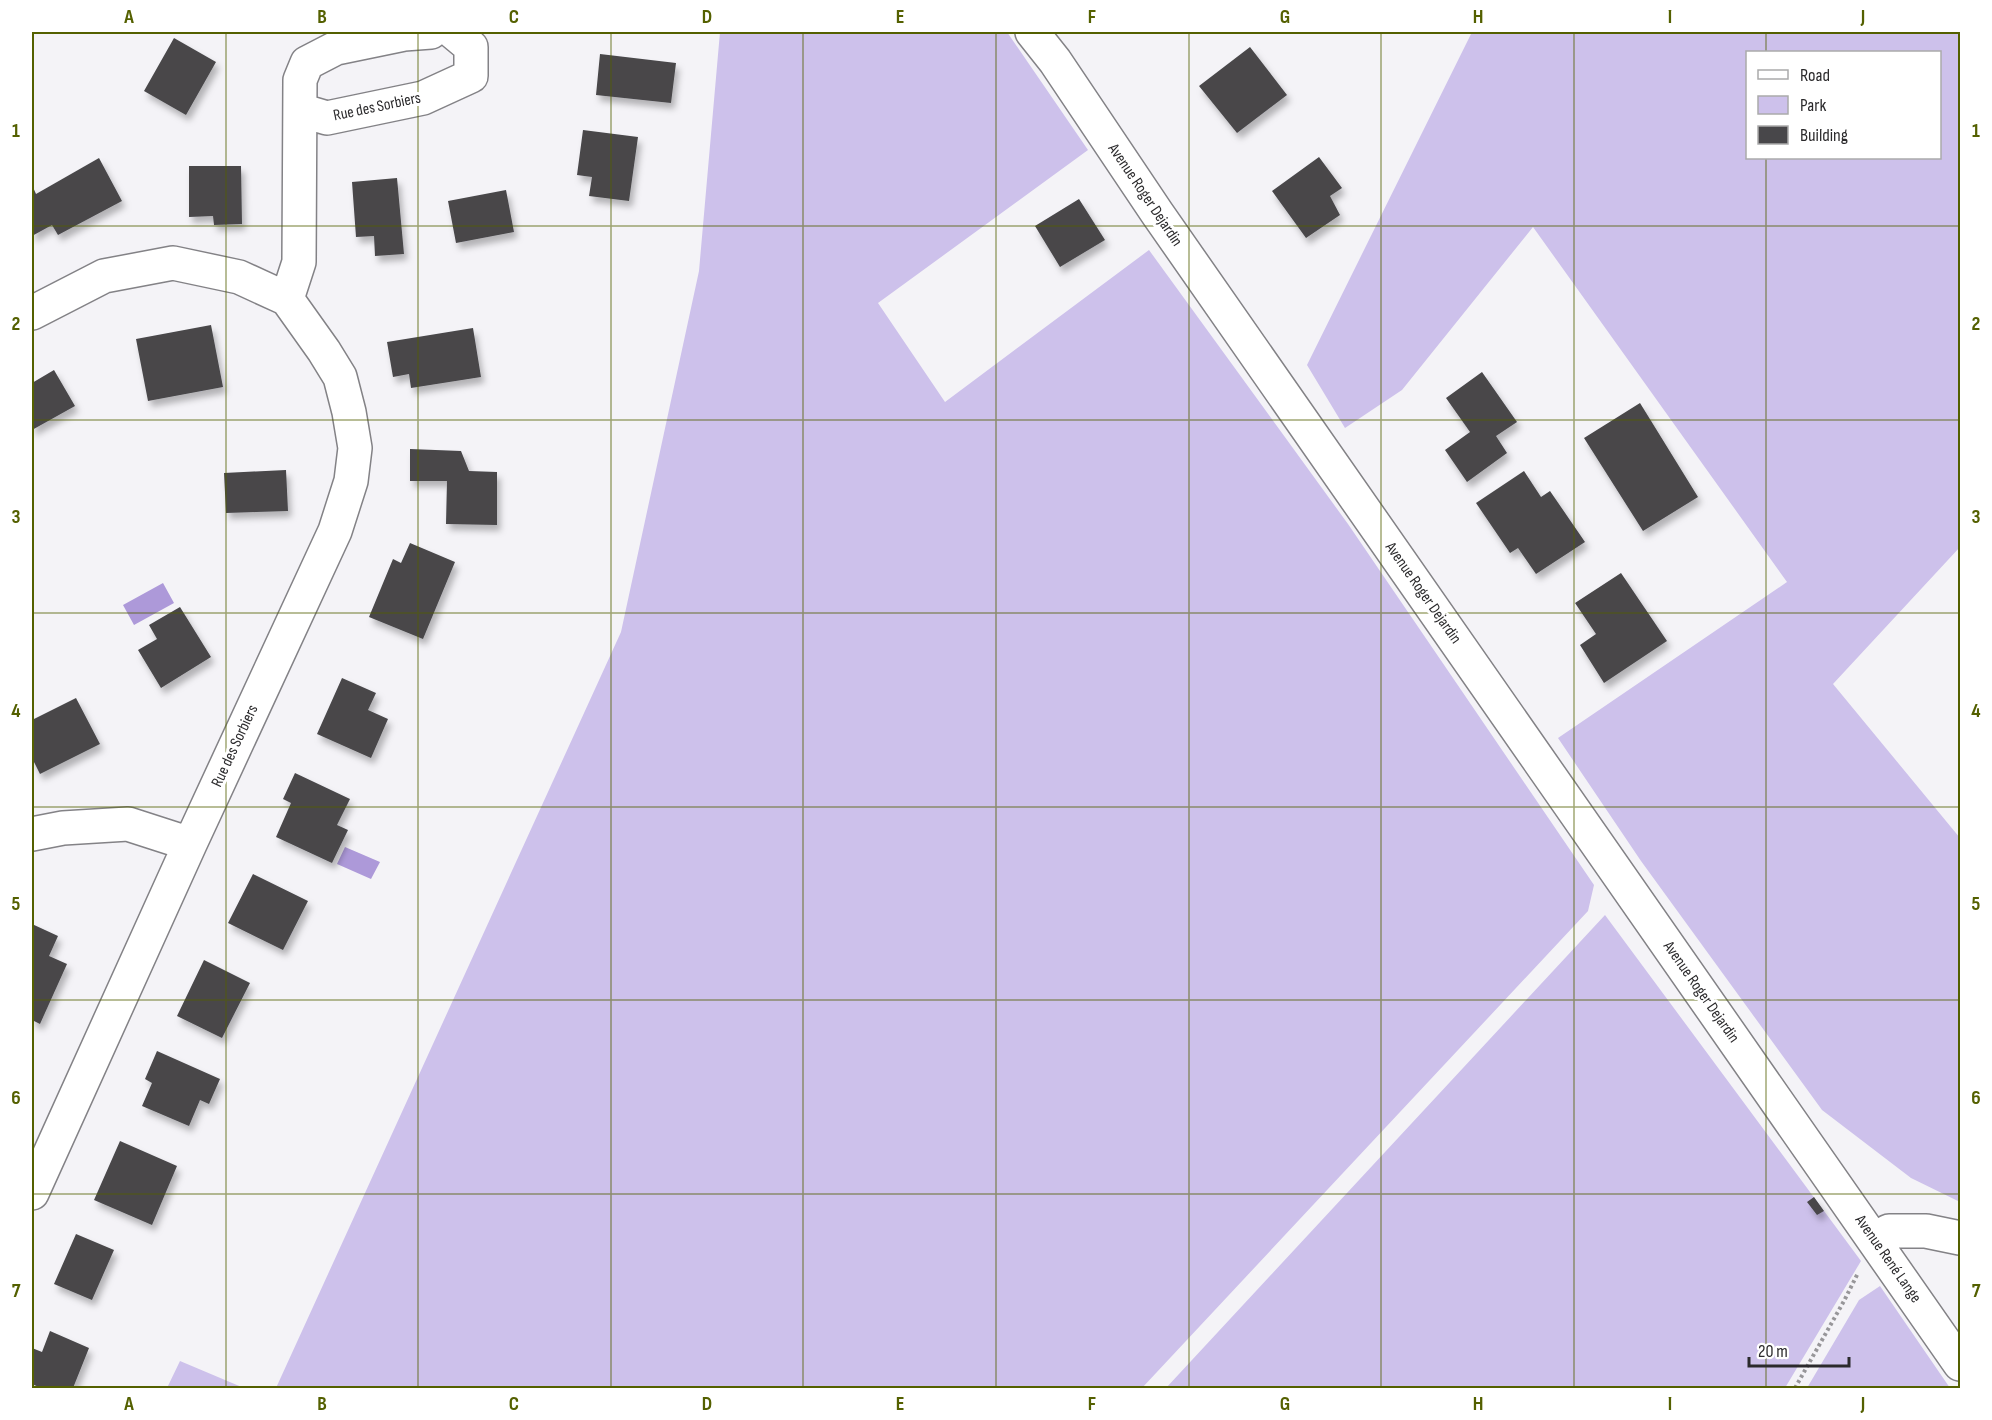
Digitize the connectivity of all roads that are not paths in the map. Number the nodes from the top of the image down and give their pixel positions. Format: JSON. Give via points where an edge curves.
{"nodes":[{"id":1,"x":431,"y":32,"type":"edge"},
{"id":2,"x":453,"y":32,"type":"edge"},
{"id":3,"x":1032,"y":32,"type":"edge"},
{"id":4,"x":300,"y":110,"type":"junction"},
{"id":5,"x":287,"y":299,"type":"junction"},
{"id":6,"x":32,"y":313,"type":"edge"},
{"id":7,"x":32,"y":834,"type":"edge"},
{"id":8,"x":190,"y":844,"type":"junction"},
{"id":9,"x":1815,"y":1155,"type":"joint"},
{"id":10,"x":32,"y":1193,"type":"edge"},
{"id":11,"x":1960,"y":1238,"type":"edge"},
{"id":12,"x":1874,"y":1239,"type":"junction"},
{"id":13,"x":1960,"y":1364,"type":"edge"}],
"edges":[{"from":1,"to":4,"type":"street","via":[[336,48],[307,63],[300,80]]},
{"from":2,"to":4,"type":"street","name":"Rue des Sorbiers","via":[[471,47],[471,76],[423,98],[327,118]]},
{"from":3,"to":9,"type":"street","name":"Avenue Roger Dejardin"},
{"from":4,"to":5,"type":"street","via":[[298,262]]},
{"from":5,"to":6,"type":"street","name":"Rue des Sorbiers","via":[[239,277],[173,263],[104,276]]},
{"from":5,"to":8,"type":"street","name":"Rue des Sorbiers","via":[[340,377],[355,448],[351,481],[335,531]]},
{"from":7,"to":8,"type":"street","via":[[128,824]]},
{"from":8,"to":10,"type":"street","name":"Rue des Sorbiers"},
{"from":9,"to":12,"type":"street","name":"Avenue René Lange"},
{"from":11,"to":12,"type":"street","via":[[1926,1231],[1889,1231]]},
{"from":12,"to":13,"type":"street","name":"Avenue René Lange"}]}
